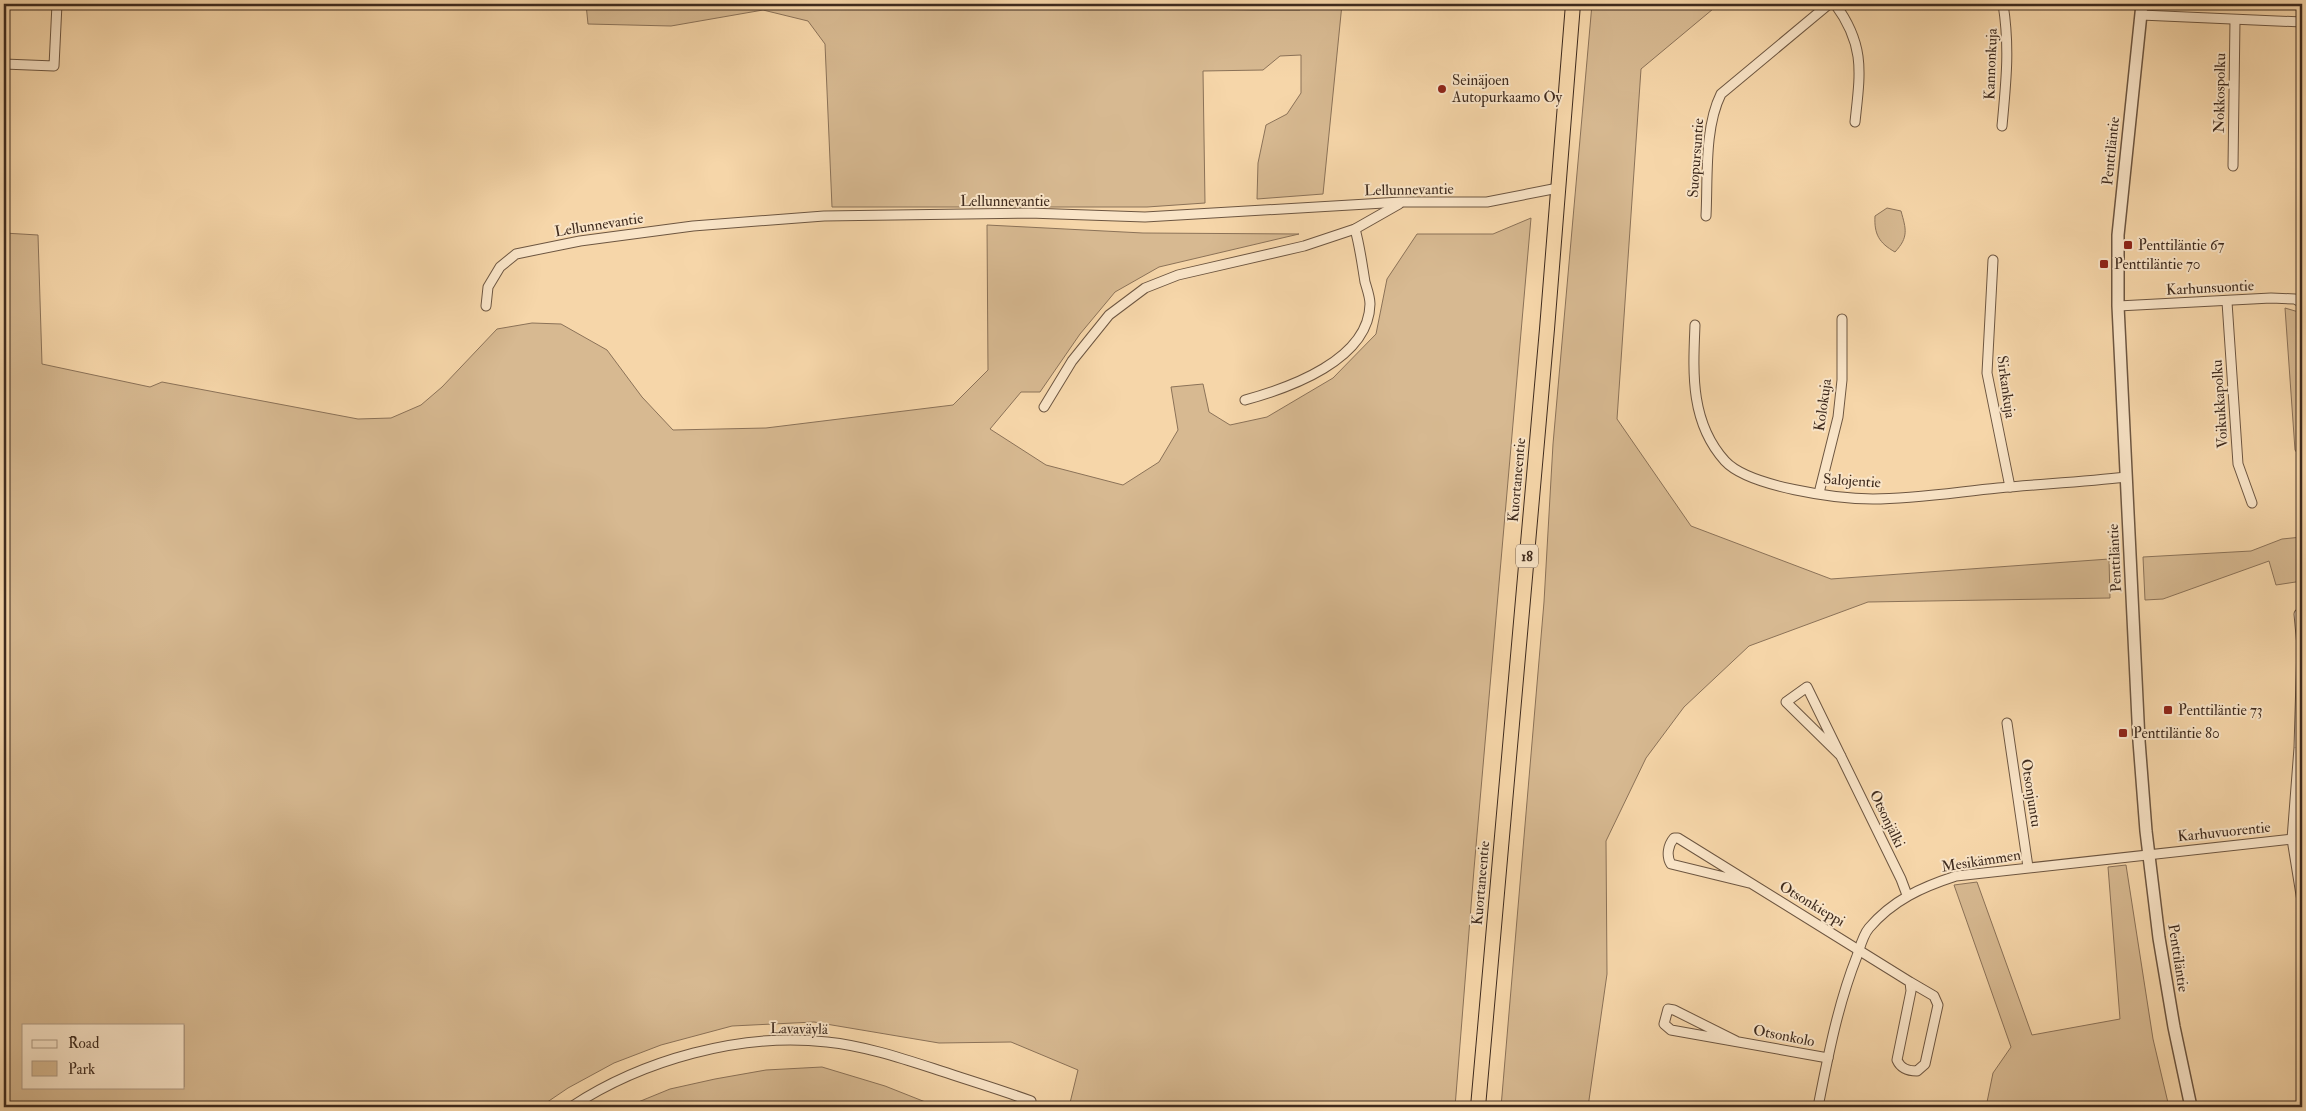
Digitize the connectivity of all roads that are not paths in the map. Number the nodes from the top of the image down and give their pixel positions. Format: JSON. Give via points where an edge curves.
{"nodes":[{"id":1,"x":57,"y":4,"type":"edge"},
{"id":2,"x":1573,"y":4,"type":"edge"},
{"id":3,"x":1829,"y":4,"type":"edge"},
{"id":4,"x":1835,"y":4,"type":"edge"},
{"id":5,"x":2004,"y":4,"type":"edge"},
{"id":6,"x":2142,"y":10,"type":"edge"},
{"id":7,"x":2235,"y":20,"type":"junction"},
{"id":8,"x":2302,"y":22,"type":"edge"},
{"id":9,"x":4,"y":64,"type":"edge"},
{"id":10,"x":1855,"y":122,"type":"dead end"},
{"id":11,"x":2002,"y":126,"type":"dead end"},
{"id":12,"x":2233,"y":166,"type":"dead end"},
{"id":13,"x":1558,"y":188,"type":"junction"},
{"id":14,"x":1401,"y":202,"type":"junction"},
{"id":15,"x":1706,"y":216,"type":"dead end"},
{"id":16,"x":1355,"y":229,"type":"junction"},
{"id":17,"x":1993,"y":260,"type":"dead end"},
{"id":18,"x":2227,"y":302,"type":"junction"},
{"id":19,"x":2302,"y":303,"type":"edge"},
{"id":20,"x":486,"y":306,"type":"dead end"},
{"id":21,"x":2118,"y":306,"type":"junction"},
{"id":22,"x":1842,"y":319,"type":"dead end"},
{"id":23,"x":1695,"y":325,"type":"dead end"},
{"id":24,"x":1245,"y":400,"type":"dead end"},
{"id":25,"x":1044,"y":407,"type":"dead end"},
{"id":26,"x":2126,"y":477,"type":"junction"},
{"id":27,"x":2010,"y":487,"type":"junction"},
{"id":28,"x":1819,"y":493,"type":"junction"},
{"id":29,"x":2252,"y":503,"type":"dead end"},
{"id":30,"x":2299,"y":614,"type":"dead end"},
{"id":31,"x":2007,"y":723,"type":"dead end"},
{"id":32,"x":1841,"y":756,"type":"junction"},
{"id":33,"x":2302,"y":838,"type":"edge"},
{"id":34,"x":2292,"y":839,"type":"junction"},
{"id":35,"x":2149,"y":853,"type":"junction"},
{"id":36,"x":2028,"y":868,"type":"junction"},
{"id":37,"x":1749,"y":883,"type":"junction"},
{"id":38,"x":1907,"y":895,"type":"junction"},
{"id":39,"x":2302,"y":901,"type":"edge"},
{"id":40,"x":1860,"y":949,"type":"junction"},
{"id":41,"x":1910,"y":982,"type":"junction"},
{"id":42,"x":1736,"y":1041,"type":"junction"},
{"id":43,"x":1828,"y":1058,"type":"junction"},
{"id":44,"x":1030,"y":1104,"type":"edge"},
{"id":45,"x":571,"y":1107,"type":"edge"},
{"id":46,"x":1478,"y":1107,"type":"edge"},
{"id":47,"x":1818,"y":1107,"type":"edge"},
{"id":48,"x":2191,"y":1107,"type":"edge"}],
"edges":[{"from":1,"to":9,"type":"street","via":[[54,66]]},
{"from":2,"to":13,"type":"highway","name":"Kuortaneentie","number":"18"},
{"from":3,"to":15,"type":"street","name":"Suopursuntie","via":[[1721,94],[1711,127]]},
{"from":4,"to":10,"type":"street","via":[[1852,33],[1859,53]]},
{"from":5,"to":11,"type":"street","name":"Kannonkuja","via":[[2008,36]]},
{"from":6,"to":7,"type":"street"},
{"from":6,"to":21,"type":"street","name":"Penttiläntie","via":[[2118,235]]},
{"from":7,"to":8,"type":"street"},
{"from":7,"to":12,"type":"street","name":"Nokkospolku"},
{"from":13,"to":14,"type":"street","name":"Lellunnevantie","via":[[1487,202]]},
{"from":13,"to":46,"type":"highway","name":"Kuortaneentie","number":"18"},
{"from":14,"to":16,"type":"street"},
{"from":14,"to":20,"type":"street","name":"Lellunnevantie","via":[[1145,217],[1029,214],[824,216],[692,226],[580,241],[516,254],[500,267],[492,280]]},
{"from":16,"to":24,"type":"street","via":[[1370,304],[1365,324],[1350,348],[1327,367],[1282,390]]},
{"from":16,"to":25,"type":"street","via":[[1304,246],[1178,275],[1145,288],[1109,315],[1072,361]]},
{"from":17,"to":27,"type":"street","name":"Sirkankuja","via":[[1987,373]]},
{"from":18,"to":19,"type":"street","name":"Karhunsuontie","via":[[2295,298]]},
{"from":18,"to":21,"type":"street","name":"Karhunsuontie"},
{"from":18,"to":29,"type":"street","name":"Voikukkapolku","via":[[2238,464]]},
{"from":21,"to":26,"type":"street","name":"Penttiläntie"},
{"from":22,"to":28,"type":"street","name":"Kolokuja","via":[[1838,417]]},
{"from":23,"to":28,"type":"street","name":"Salojentie","via":[[1695,396],[1715,448],[1738,472]]},
{"from":26,"to":27,"type":"street","name":"Salojentie"},
{"from":26,"to":35,"type":"street","name":"Penttiläntie","via":[[2139,741]]},
{"from":27,"to":28,"type":"street","name":"Salojentie","via":[[1874,499]]},
{"from":30,"to":34,"type":"street","via":[[2302,646],[2300,713]]},
{"from":31,"to":36,"type":"street","name":"Otsonjuntu"},
{"from":32,"to":32,"type":"street","name":"Otsonjälki","via":[[1807,687],[1786,702],[1834,749]]},
{"from":32,"to":38,"type":"street","name":"Otsonjälki"},
{"from":33,"to":34,"type":"street","name":"Karhuvuorentie"},
{"from":34,"to":35,"type":"street","name":"Karhuvuorentie"},
{"from":34,"to":39,"type":"street"},
{"from":35,"to":36,"type":"street","name":"Mesikämmen"},
{"from":35,"to":48,"type":"street","name":"Penttiläntie","via":[[2169,1000]]},
{"from":36,"to":38,"type":"street","name":"Mesikämmen","via":[[1956,876]]},
{"from":37,"to":37,"type":"street","name":"Otsonkieppi","via":[[1678,838],[1671,841],[1667,854],[1671,864]]},
{"from":37,"to":40,"type":"street","name":"Otsonkieppi"},
{"from":38,"to":40,"type":"street","name":"Mesikämmen","via":[[1868,929]]},
{"from":40,"to":41,"type":"street","name":"Otsonkieppi"},
{"from":40,"to":43,"type":"street","name":"Mesikämmen","via":[[1848,978]]},
{"from":41,"to":41,"type":"street","name":"Otsonkieppi","via":[[1934,996],[1938,1006],[1925,1064],[1917,1071],[1904,1069],[1897,1060]]},
{"from":42,"to":42,"type":"street","name":"Otsonkolo","via":[[1671,1030],[1664,1024],[1668,1009]]},
{"from":42,"to":43,"type":"street","name":"Otsonkolo"},
{"from":43,"to":47,"type":"street","name":"Mesikämmen"},
{"from":44,"to":45,"type":"street","name":"Lavaväylä","via":[[891,1054],[827,1042],[773,1040],[710,1049],[657,1064],[594,1092]]}]}
